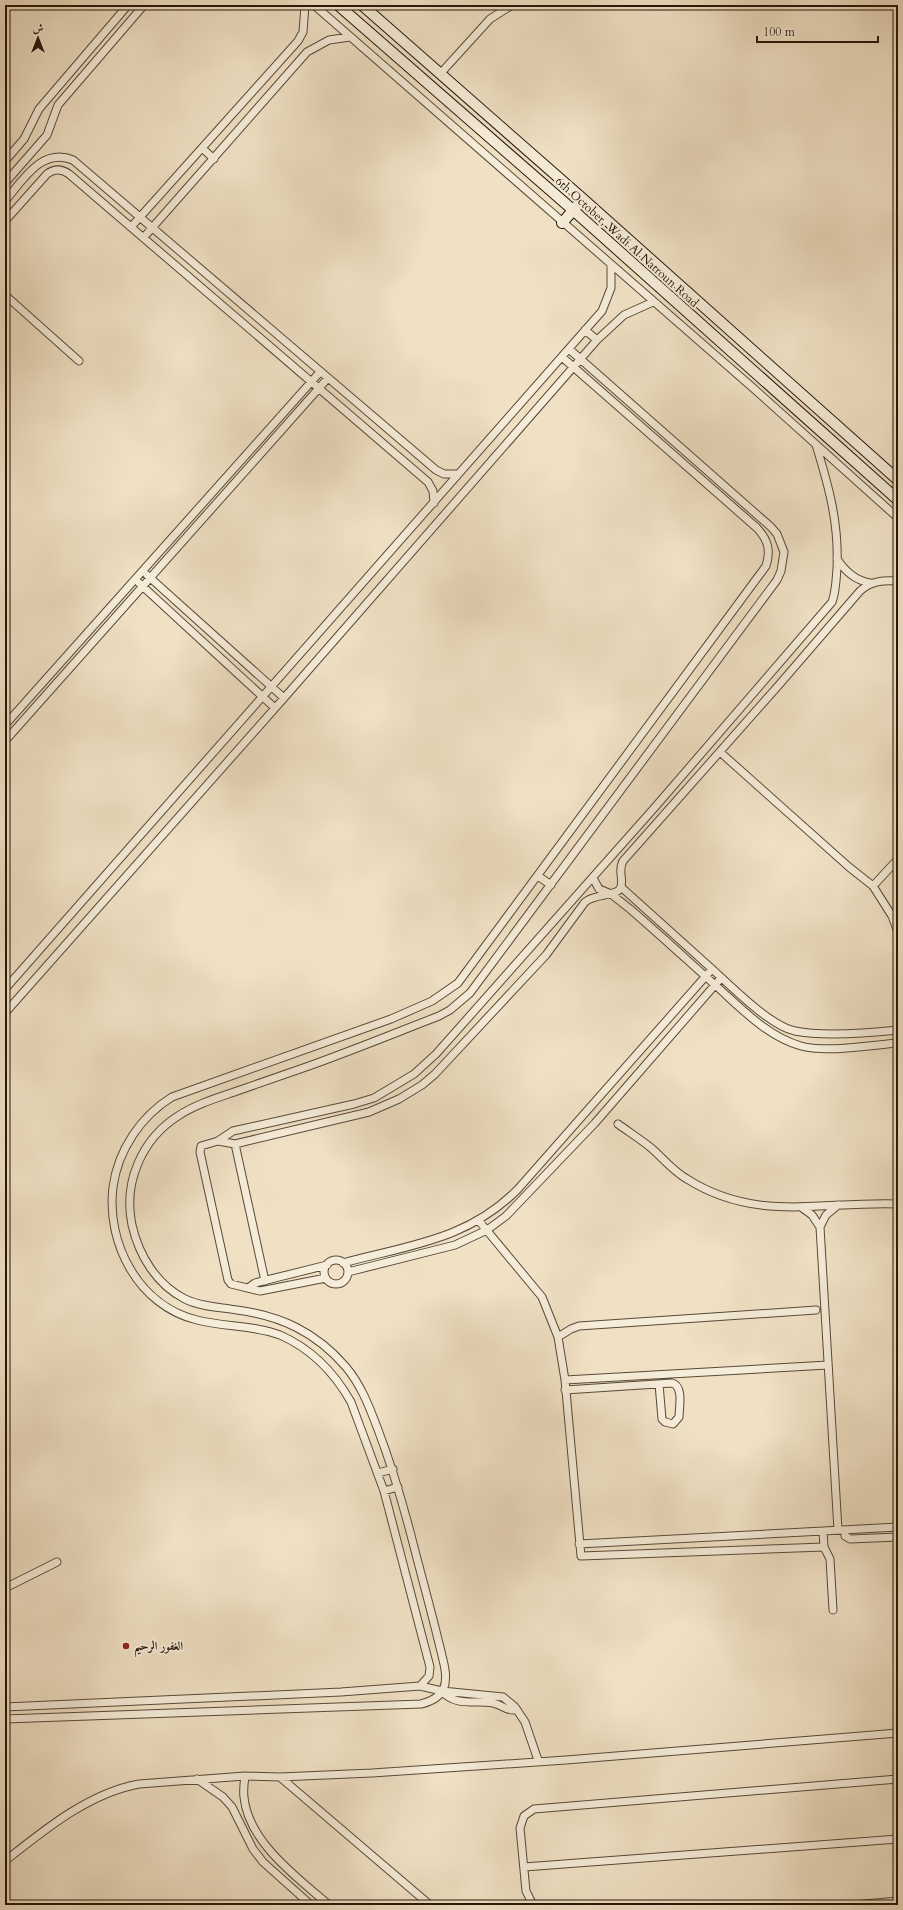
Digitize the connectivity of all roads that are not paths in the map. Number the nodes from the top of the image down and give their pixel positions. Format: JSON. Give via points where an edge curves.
{"nodes":[{"id":1,"x":128,"y":5,"type":"edge"},
{"id":2,"x":144,"y":5,"type":"edge"},
{"id":3,"x":305,"y":5,"type":"edge"},
{"id":4,"x":314,"y":5,"type":"edge"},
{"id":5,"x":338,"y":5,"type":"edge"},
{"id":6,"x":362,"y":5,"type":"edge"},
{"id":7,"x":512,"y":5,"type":"edge"},
{"id":8,"x":350,"y":37,"type":"junction"},
{"id":9,"x":286,"y":55,"type":"junction"},
{"id":10,"x":297,"y":64,"type":"junction"},
{"id":11,"x":440,"y":74,"type":"junction"},
{"id":12,"x":202,"y":148,"type":"junction"},
{"id":13,"x":214,"y":159,"type":"junction"},
{"id":14,"x":5,"y":161,"type":"edge"},
{"id":15,"x":5,"y":183,"type":"edge"},
{"id":16,"x":583,"y":199,"type":"junction"},
{"id":17,"x":5,"y":200,"type":"edge"},
{"id":18,"x":573,"y":210,"type":"junction"},
{"id":19,"x":140,"y":217,"type":"junction"},
{"id":20,"x":5,"y":221,"type":"edge"},
{"id":21,"x":562,"y":223,"type":"junction"},
{"id":22,"x":132,"y":226,"type":"junction"},
{"id":23,"x":153,"y":228,"type":"junction"},
{"id":24,"x":144,"y":237,"type":"junction"},
{"id":25,"x":611,"y":265,"type":"junction"},
{"id":26,"x":5,"y":296,"type":"edge"},
{"id":27,"x":653,"y":302,"type":"junction"},
{"id":28,"x":584,"y":330,"type":"junction"},
{"id":29,"x":597,"y":340,"type":"junction"},
{"id":30,"x":569,"y":349,"type":"junction"},
{"id":31,"x":562,"y":357,"type":"junction"},
{"id":32,"x":580,"y":359,"type":"junction"},
{"id":33,"x":78,"y":361,"type":"dead end"},
{"id":34,"x":573,"y":367,"type":"junction"},
{"id":35,"x":320,"y":372,"type":"junction"},
{"id":36,"x":328,"y":378,"type":"junction"},
{"id":37,"x":312,"y":381,"type":"junction"},
{"id":38,"x":319,"y":387,"type":"junction"},
{"id":39,"x":816,"y":445,"type":"junction"},
{"id":40,"x":458,"y":474,"type":"junction"},
{"id":41,"x":898,"y":480,"type":"edge"},
{"id":42,"x":898,"y":500,"type":"edge"},
{"id":43,"x":434,"y":503,"type":"junction"},
{"id":44,"x":898,"y":518,"type":"edge"},
{"id":45,"x":837,"y":559,"type":"junction"},
{"id":46,"x":144,"y":572,"type":"junction"},
{"id":47,"x":150,"y":578,"type":"junction"},
{"id":48,"x":136,"y":580,"type":"junction"},
{"id":49,"x":898,"y":581,"type":"edge"},
{"id":50,"x":870,"y":583,"type":"junction"},
{"id":51,"x":143,"y":586,"type":"junction"},
{"id":52,"x":824,"y":613,"type":"junction"},
{"id":53,"x":833,"y":622,"type":"junction"},
{"id":54,"x":808,"y":632,"type":"junction"},
{"id":55,"x":817,"y":641,"type":"junction"},
{"id":56,"x":779,"y":665,"type":"junction"},
{"id":57,"x":789,"y":673,"type":"junction"},
{"id":58,"x":768,"y":677,"type":"junction"},
{"id":59,"x":778,"y":686,"type":"junction"},
{"id":60,"x":271,"y":687,"type":"junction"},
{"id":61,"x":263,"y":696,"type":"junction"},
{"id":62,"x":284,"y":698,"type":"junction"},
{"id":63,"x":275,"y":708,"type":"junction"},
{"id":64,"x":5,"y":725,"type":"edge"},
{"id":65,"x":5,"y":741,"type":"edge"},
{"id":66,"x":720,"y":752,"type":"junction"},
{"id":67,"x":656,"y":806,"type":"junction"},
{"id":68,"x":665,"y":814,"type":"junction"},
{"id":69,"x":898,"y":859,"type":"edge"},
{"id":70,"x":538,"y":876,"type":"junction"},
{"id":71,"x":593,"y":878,"type":"junction"},
{"id":72,"x":551,"y":885,"type":"junction"},
{"id":73,"x":873,"y":886,"type":"junction"},
{"id":74,"x":621,"y":887,"type":"junction"},
{"id":75,"x":611,"y":894,"type":"junction"},
{"id":76,"x":637,"y":901,"type":"junction"},
{"id":77,"x":630,"y":909,"type":"junction"},
{"id":78,"x":558,"y":918,"type":"junction"},
{"id":79,"x":566,"y":924,"type":"junction"},
{"id":80,"x":898,"y":932,"type":"edge"},
{"id":81,"x":712,"y":969,"type":"junction"},
{"id":82,"x":706,"y":977,"type":"junction"},
{"id":83,"x":722,"y":978,"type":"junction"},
{"id":84,"x":715,"y":985,"type":"junction"},
{"id":85,"x":5,"y":989,"type":"edge"},
{"id":86,"x":5,"y":1013,"type":"edge"},
{"id":87,"x":898,"y":1030,"type":"edge"},
{"id":88,"x":898,"y":1043,"type":"edge"},
{"id":89,"x":600,"y":1097,"type":"junction"},
{"id":90,"x":611,"y":1106,"type":"junction"},
{"id":91,"x":284,"y":1121,"type":"junction"},
{"id":92,"x":618,"y":1124,"type":"dead end"},
{"id":93,"x":287,"y":1132,"type":"junction"},
{"id":94,"x":218,"y":1141,"type":"junction"},
{"id":95,"x":235,"y":1144,"type":"junction"},
{"id":96,"x":898,"y":1204,"type":"edge"},
{"id":97,"x":838,"y":1205,"type":"junction"},
{"id":98,"x":800,"y":1207,"type":"junction"},
{"id":99,"x":479,"y":1221,"type":"junction"},
{"id":100,"x":820,"y":1227,"type":"junction"},
{"id":101,"x":487,"y":1230,"type":"junction"},
{"id":102,"x":343,"y":1263,"type":"junction"},
{"id":103,"x":327,"y":1266,"type":"junction"},
{"id":104,"x":348,"y":1272,"type":"junction"},
{"id":105,"x":326,"y":1278,"type":"junction"},
{"id":106,"x":265,"y":1281,"type":"junction"},
{"id":107,"x":248,"y":1288,"type":"junction"},
{"id":108,"x":816,"y":1310,"type":"dead end"},
{"id":109,"x":558,"y":1337,"type":"junction"},
{"id":110,"x":828,"y":1365,"type":"junction"},
{"id":111,"x":565,"y":1380,"type":"junction"},
{"id":112,"x":659,"y":1384,"type":"junction"},
{"id":113,"x":566,"y":1390,"type":"junction"},
{"id":114,"x":393,"y":1469,"type":"junction"},
{"id":115,"x":378,"y":1473,"type":"junction"},
{"id":116,"x":398,"y":1487,"type":"junction"},
{"id":117,"x":384,"y":1491,"type":"junction"},
{"id":118,"x":898,"y":1527,"type":"edge"},
{"id":119,"x":842,"y":1530,"type":"junction"},
{"id":120,"x":824,"y":1531,"type":"junction"},
{"id":121,"x":898,"y":1537,"type":"edge"},
{"id":122,"x":579,"y":1544,"type":"junction"},
{"id":123,"x":824,"y":1547,"type":"junction"},
{"id":124,"x":57,"y":1562,"type":"dead end"},
{"id":125,"x":5,"y":1588,"type":"edge"},
{"id":126,"x":833,"y":1610,"type":"dead end"},
{"id":127,"x":420,"y":1686,"type":"junction"},
{"id":128,"x":442,"y":1691,"type":"junction"},
{"id":129,"x":139,"y":1702,"type":"junction"},
{"id":130,"x":5,"y":1707,"type":"edge"},
{"id":131,"x":140,"y":1715,"type":"junction"},
{"id":132,"x":5,"y":1719,"type":"edge"},
{"id":133,"x":898,"y":1733,"type":"edge"},
{"id":134,"x":538,"y":1760,"type":"junction"},
{"id":135,"x":245,"y":1776,"type":"junction"},
{"id":136,"x":280,"y":1777,"type":"junction"},
{"id":137,"x":197,"y":1779,"type":"junction"},
{"id":138,"x":898,"y":1779,"type":"edge"},
{"id":139,"x":248,"y":1813,"type":"junction"},
{"id":140,"x":237,"y":1818,"type":"junction"},
{"id":141,"x":898,"y":1839,"type":"edge"},
{"id":142,"x":5,"y":1861,"type":"edge"},
{"id":143,"x":524,"y":1868,"type":"junction"},
{"id":144,"x":898,"y":1902,"type":"edge"},
{"id":145,"x":312,"y":1905,"type":"edge"},
{"id":146,"x":329,"y":1905,"type":"edge"},
{"id":147,"x":430,"y":1905,"type":"edge"},
{"id":148,"x":533,"y":1905,"type":"edge"},
{"id":149,"x":854,"y":1905,"type":"edge"}],
"edges":[{"from":1,"to":14,"type":"street","via":[[39,109],[24,139]]},
{"from":2,"to":15,"type":"street","via":[[58,105],[47,134]]},
{"from":3,"to":9,"type":"street","via":[[303,32]]},
{"from":4,"to":8,"type":"street"},
{"from":5,"to":18,"type":"street","name":"6th October, Wadi Al Natroun Road"},
{"from":6,"to":11,"type":"street","name":"6th October, Wadi Al Natroun Road"},
{"from":7,"to":11,"type":"street","via":[[490,19]]},
{"from":8,"to":10,"type":"street","via":[[321,43],[307,52]]},
{"from":8,"to":21,"type":"street"},
{"from":9,"to":10,"type":"street"},
{"from":9,"to":12,"type":"street"},
{"from":10,"to":13,"type":"street"},
{"from":11,"to":16,"type":"street","name":"6th October, Wadi Al Natroun Road"},
{"from":12,"to":13,"type":"street"},
{"from":12,"to":19,"type":"street"},
{"from":13,"to":23,"type":"street"},
{"from":16,"to":18,"type":"street"},
{"from":16,"to":41,"type":"street","name":"6th October, Wadi Al Natroun Road"},
{"from":17,"to":19,"type":"street","via":[[38,164],[47,158],[63,157],[73,160]]},
{"from":18,"to":21,"type":"street"},
{"from":18,"to":42,"type":"street","name":"6th October, Wadi Al Natroun Road"},
{"from":19,"to":22,"type":"street"},
{"from":19,"to":23,"type":"street"},
{"from":20,"to":22,"type":"street","via":[[47,174],[61,170],[70,174]]},
{"from":21,"to":25,"type":"street"},
{"from":22,"to":24,"type":"street"},
{"from":23,"to":24,"type":"street"},
{"from":23,"to":35,"type":"street"},
{"from":24,"to":37,"type":"street"},
{"from":25,"to":27,"type":"street"},
{"from":25,"to":28,"type":"street","via":[[611,288],[606,303]]},
{"from":26,"to":33,"type":"street"},
{"from":27,"to":29,"type":"street","via":[[624,315]]},
{"from":27,"to":39,"type":"street"},
{"from":28,"to":29,"type":"street"},
{"from":28,"to":30,"type":"street"},
{"from":29,"to":32,"type":"street"},
{"from":30,"to":31,"type":"street"},
{"from":30,"to":32,"type":"street"},
{"from":31,"to":34,"type":"street"},
{"from":31,"to":40,"type":"street"},
{"from":32,"to":34,"type":"street"},
{"from":32,"to":72,"type":"street","via":[[771,527],[782,543],[784,562],[764,597]]},
{"from":34,"to":62,"type":"street"},
{"from":34,"to":70,"type":"street","via":[[757,528],[765,538],[769,552],[761,575]]},
{"from":35,"to":36,"type":"street"},
{"from":35,"to":37,"type":"street"},
{"from":36,"to":38,"type":"street"},
{"from":36,"to":40,"type":"street","via":[[436,470],[444,474]]},
{"from":37,"to":38,"type":"street"},
{"from":37,"to":46,"type":"street"},
{"from":38,"to":43,"type":"street","via":[[428,482],[433,491]]},
{"from":38,"to":47,"type":"street"},
{"from":39,"to":44,"type":"street"},
{"from":39,"to":45,"type":"street","via":[[832,503]]},
{"from":40,"to":43,"type":"street"},
{"from":43,"to":60,"type":"street"},
{"from":45,"to":50,"type":"street","via":[[854,578]]},
{"from":45,"to":52,"type":"street","via":[[834,596]]},
{"from":46,"to":47,"type":"street"},
{"from":46,"to":48,"type":"street"},
{"from":47,"to":51,"type":"street"},
{"from":47,"to":60,"type":"street"},
{"from":48,"to":51,"type":"street"},
{"from":48,"to":64,"type":"street"},
{"from":49,"to":50,"type":"street"},
{"from":50,"to":53,"type":"street"},
{"from":51,"to":61,"type":"street"},
{"from":51,"to":65,"type":"street"},
{"from":52,"to":53,"type":"street","via":[[830,616]]},
{"from":52,"to":54,"type":"street"},
{"from":53,"to":55,"type":"street"},
{"from":54,"to":55,"type":"street","via":[[811,638]]},
{"from":54,"to":56,"type":"street"},
{"from":55,"to":57,"type":"street"},
{"from":56,"to":57,"type":"street"},
{"from":56,"to":58,"type":"street"},
{"from":57,"to":59,"type":"street"},
{"from":58,"to":59,"type":"street"},
{"from":58,"to":67,"type":"street"},
{"from":59,"to":66,"type":"street"},
{"from":60,"to":61,"type":"street"},
{"from":60,"to":62,"type":"street"},
{"from":61,"to":63,"type":"street"},
{"from":61,"to":85,"type":"street"},
{"from":62,"to":63,"type":"street"},
{"from":63,"to":86,"type":"street"},
{"from":66,"to":68,"type":"street"},
{"from":66,"to":73,"type":"street"},
{"from":67,"to":68,"type":"street"},
{"from":67,"to":71,"type":"street"},
{"from":68,"to":74,"type":"street","via":[[621,864]]},
{"from":69,"to":73,"type":"street"},
{"from":70,"to":72,"type":"street"},
{"from":70,"to":115,"type":"street","via":[[463,978],[448,991],[391,1019],[172,1096],[158,1106],[139,1126],[115,1174],[112,1199],[114,1226],[128,1265],[145,1290],[162,1305],[183,1316],[197,1321],[265,1330],[292,1341],[314,1355],[336,1377],[351,1402]]},
{"from":71,"to":75,"type":"street","via":[[598,889]]},
{"from":71,"to":78,"type":"street"},
{"from":72,"to":114,"type":"street","via":[[470,994],[450,1010],[177,1116],[159,1131],[144,1151],[134,1174],[130,1200],[132,1225],[144,1258],[158,1278],[186,1300],[262,1314],[298,1328],[320,1342],[348,1371],[363,1393]]},
{"from":73,"to":80,"type":"street","via":[[892,916]]},
{"from":74,"to":75,"type":"street"},
{"from":74,"to":76,"type":"street"},
{"from":75,"to":77,"type":"street"},
{"from":75,"to":79,"type":"street","via":[[589,898]]},
{"from":76,"to":77,"type":"street"},
{"from":76,"to":81,"type":"street"},
{"from":77,"to":82,"type":"street"},
{"from":78,"to":79,"type":"street"},
{"from":78,"to":91,"type":"street","via":[[436,1054],[414,1074],[374,1098]]},
{"from":79,"to":93,"type":"street","via":[[546,955],[422,1085],[378,1109]]},
{"from":81,"to":82,"type":"street"},
{"from":81,"to":83,"type":"street"},
{"from":82,"to":84,"type":"street"},
{"from":82,"to":89,"type":"street"},
{"from":83,"to":84,"type":"street"},
{"from":83,"to":87,"type":"street","via":[[772,1020],[795,1031],[826,1033]]},
{"from":84,"to":88,"type":"street","via":[[756,1022],[774,1034],[801,1046],[836,1048]]},
{"from":84,"to":90,"type":"street"},
{"from":89,"to":90,"type":"street"},
{"from":89,"to":99,"type":"street","via":[[518,1189]]},
{"from":90,"to":101,"type":"street","via":[[526,1197]]},
{"from":91,"to":93,"type":"street"},
{"from":91,"to":94,"type":"street","via":[[233,1131]]},
{"from":92,"to":98,"type":"street","via":[[649,1146],[680,1174],[716,1194],[759,1206]]},
{"from":93,"to":95,"type":"street"},
{"from":94,"to":95,"type":"street"},
{"from":94,"to":107,"type":"street","via":[[203,1144],[200,1152],[228,1280],[234,1286]]},
{"from":95,"to":106,"type":"street"},
{"from":96,"to":97,"type":"street"},
{"from":97,"to":98,"type":"street"},
{"from":97,"to":100,"type":"street","via":[[826,1215]]},
{"from":98,"to":100,"type":"street","via":[[812,1215]]},
{"from":99,"to":101,"type":"street"},
{"from":99,"to":102,"type":"street","via":[[439,1238]]},
{"from":100,"to":110,"type":"street"},
{"from":101,"to":104,"type":"street","via":[[443,1248]]},
{"from":101,"to":109,"type":"street","via":[[542,1297]]},
{"from":102,"to":103,"type":"street","via":[[334,1261]]},
{"from":102,"to":104,"type":"street"},
{"from":103,"to":105,"type":"street"},
{"from":103,"to":106,"type":"street"},
{"from":104,"to":105,"type":"street","via":[[344,1281],[338,1284],[331,1283]]},
{"from":105,"to":107,"type":"street","via":[[260,1291]]},
{"from":106,"to":107,"type":"street"},
{"from":108,"to":109,"type":"street","via":[[579,1326]]},
{"from":109,"to":111,"type":"street"},
{"from":110,"to":111,"type":"street"},
{"from":110,"to":119,"type":"street"},
{"from":111,"to":113,"type":"street"},
{"from":112,"to":112,"type":"street","via":[[672,1383],[679,1389],[679,1417],[673,1424],[662,1419]]},
{"from":112,"to":113,"type":"street"},
{"from":113,"to":122,"type":"street"},
{"from":114,"to":115,"type":"street"},
{"from":114,"to":116,"type":"street"},
{"from":115,"to":117,"type":"street"},
{"from":116,"to":117,"type":"street"},
{"from":116,"to":128,"type":"street","via":[[445,1669],[446,1681]]},
{"from":117,"to":127,"type":"street","via":[[430,1667],[427,1680]]},
{"from":118,"to":119,"type":"street"},
{"from":119,"to":120,"type":"street"},
{"from":119,"to":121,"type":"street","via":[[850,1539]]},
{"from":120,"to":122,"type":"street"},
{"from":120,"to":123,"type":"street"},
{"from":122,"to":123,"type":"street","via":[[581,1555],[584,1557]]},
{"from":123,"to":126,"type":"street","via":[[830,1559]]},
{"from":124,"to":125,"type":"street"},
{"from":127,"to":128,"type":"street"},
{"from":127,"to":129,"type":"street"},
{"from":128,"to":131,"type":"street","via":[[429,1702],[421,1704]]},
{"from":128,"to":134,"type":"street","via":[[446,1696],[460,1702],[491,1703],[508,1710],[516,1710],[525,1722]]},
{"from":129,"to":130,"type":"street"},
{"from":129,"to":131,"type":"street"},
{"from":131,"to":132,"type":"street"},
{"from":133,"to":134,"type":"street"},
{"from":134,"to":136,"type":"street","via":[[372,1773]]},
{"from":135,"to":136,"type":"street"},
{"from":135,"to":137,"type":"street"},
{"from":135,"to":139,"type":"street","via":[[244,1797]]},
{"from":136,"to":147,"type":"street"},
{"from":137,"to":140,"type":"street","via":[[223,1797]]},
{"from":137,"to":142,"type":"street","via":[[139,1784],[107,1794],[64,1818]]},
{"from":138,"to":143,"type":"street","via":[[534,1809],[524,1816],[520,1828]]},
{"from":139,"to":140,"type":"street"},
{"from":139,"to":146,"type":"street","via":[[261,1838],[278,1860]]},
{"from":140,"to":145,"type":"street","via":[[263,1862]]},
{"from":141,"to":143,"type":"street"},
{"from":143,"to":148,"type":"street","via":[[526,1891]]},
{"from":144,"to":149,"type":"street"}]}
